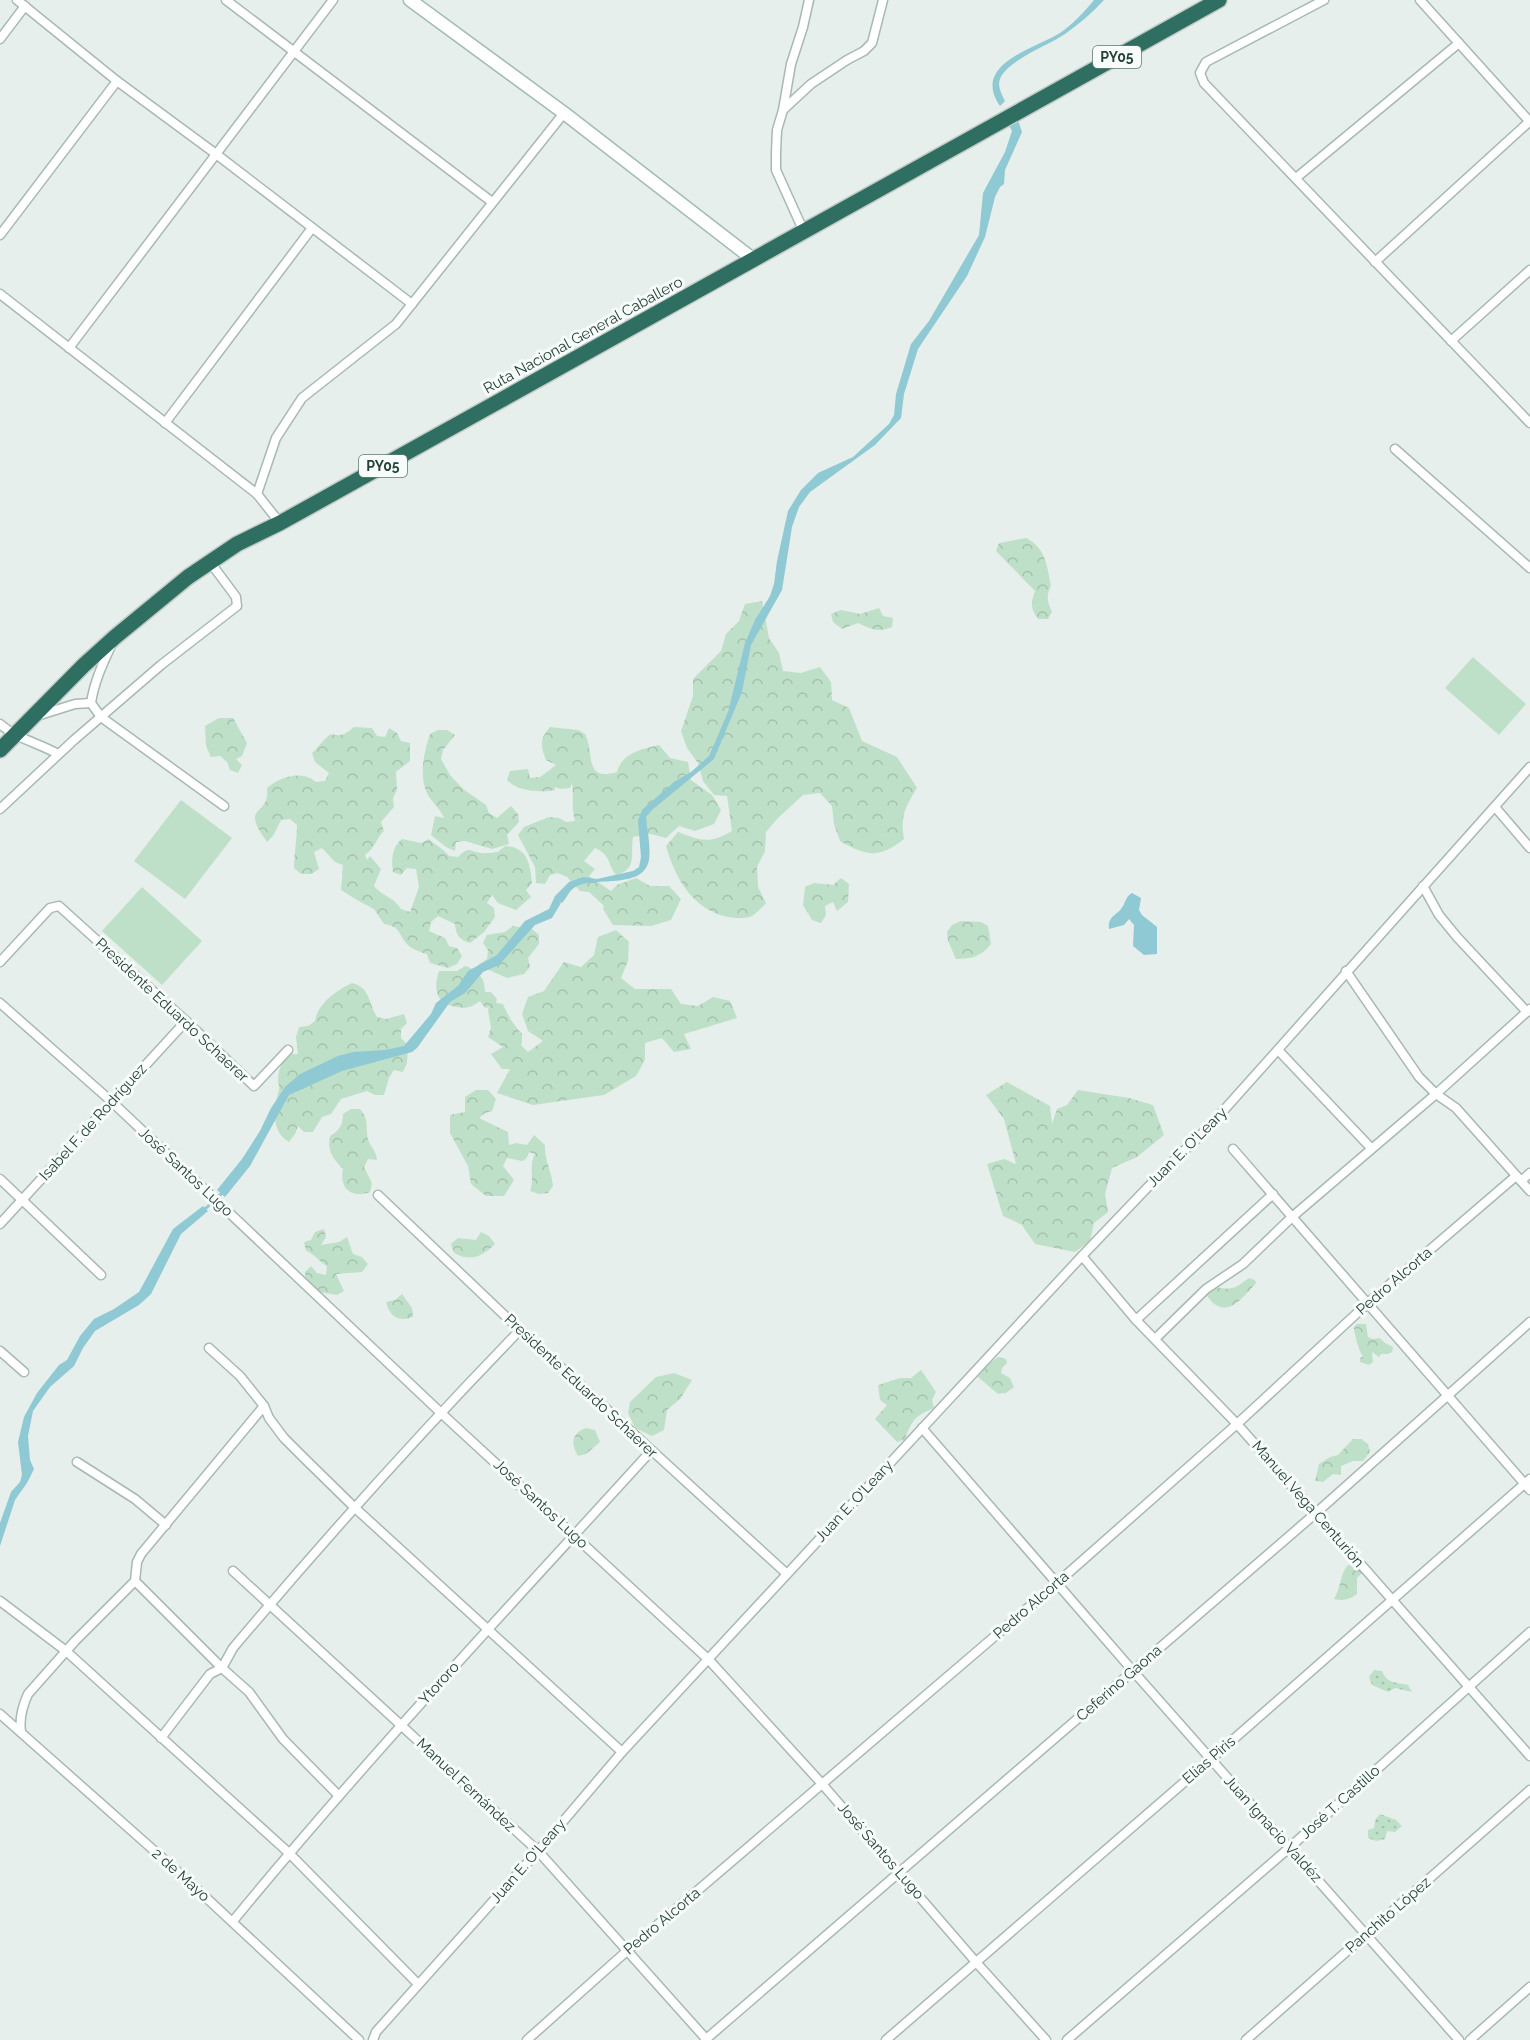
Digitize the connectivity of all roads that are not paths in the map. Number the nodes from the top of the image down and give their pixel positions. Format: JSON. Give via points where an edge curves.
{"nodes":[{"id":1,"x":33,"y":0,"type":"edge"},
{"id":2,"x":226,"y":0,"type":"edge"},
{"id":3,"x":333,"y":0,"type":"edge"},
{"id":4,"x":410,"y":0,"type":"edge"},
{"id":5,"x":809,"y":0,"type":"edge"},
{"id":6,"x":883,"y":0,"type":"edge"},
{"id":7,"x":1219,"y":0,"type":"edge"},
{"id":8,"x":1324,"y":0,"type":"edge"},
{"id":9,"x":1420,"y":0,"type":"edge"},
{"id":10,"x":1312,"y":3,"type":"edge"},
{"id":11,"x":23,"y":4,"type":"edge"},
{"id":12,"x":0,"y":39,"type":"edge"},
{"id":13,"x":1459,"y":43,"type":"junction"},
{"id":14,"x":293,"y":53,"type":"junction"},
{"id":15,"x":117,"y":81,"type":"junction"},
{"id":16,"x":783,"y":110,"type":"junction"},
{"id":17,"x":564,"y":113,"type":"junction"},
{"id":18,"x":1530,"y":121,"type":"edge"},
{"id":19,"x":216,"y":154,"type":"junction"},
{"id":20,"x":1296,"y":178,"type":"junction"},
{"id":21,"x":492,"y":202,"type":"junction"},
{"id":22,"x":312,"y":228,"type":"junction"},
{"id":23,"x":804,"y":232,"type":"junction"},
{"id":24,"x":0,"y":235,"type":"edge"},
{"id":25,"x":754,"y":260,"type":"junction"},
{"id":26,"x":1375,"y":262,"type":"junction"},
{"id":27,"x":1530,"y":270,"type":"edge"},
{"id":28,"x":0,"y":294,"type":"edge"},
{"id":29,"x":412,"y":304,"type":"junction"},
{"id":30,"x":1451,"y":341,"type":"junction"},
{"id":31,"x":69,"y":348,"type":"junction"},
{"id":32,"x":1530,"y":422,"type":"edge"},
{"id":33,"x":165,"y":423,"type":"junction"},
{"id":34,"x":1395,"y":449,"type":"dead end"},
{"id":35,"x":257,"y":494,"type":"junction"},
{"id":36,"x":280,"y":523,"type":"junction"},
{"id":37,"x":210,"y":562,"type":"junction"},
{"id":38,"x":1530,"y":568,"type":"edge"},
{"id":39,"x":115,"y":637,"type":"junction"},
{"id":40,"x":91,"y":704,"type":"junction"},
{"id":41,"x":101,"y":717,"type":"junction"},
{"id":42,"x":30,"y":719,"type":"junction"},
{"id":43,"x":0,"y":724,"type":"edge"},
{"id":44,"x":13,"y":735,"type":"junction"},
{"id":45,"x":0,"y":750,"type":"edge"},
{"id":46,"x":58,"y":754,"type":"junction"},
{"id":47,"x":1530,"y":767,"type":"edge"},
{"id":48,"x":224,"y":806,"type":"dead end"},
{"id":49,"x":1495,"y":807,"type":"junction"},
{"id":50,"x":0,"y":809,"type":"edge"},
{"id":51,"x":1530,"y":848,"type":"edge"},
{"id":52,"x":1423,"y":886,"type":"junction"},
{"id":53,"x":0,"y":962,"type":"edge"},
{"id":54,"x":1346,"y":972,"type":"junction"},
{"id":55,"x":0,"y":1003,"type":"edge"},
{"id":56,"x":1528,"y":1010,"type":"edge"},
{"id":57,"x":186,"y":1021,"type":"junction"},
{"id":58,"x":288,"y":1050,"type":"dead end"},
{"id":59,"x":1278,"y":1050,"type":"junction"},
{"id":60,"x":1436,"y":1094,"type":"junction"},
{"id":61,"x":111,"y":1101,"type":"junction"},
{"id":62,"x":1371,"y":1148,"type":"junction"},
{"id":63,"x":1233,"y":1149,"type":"dead end"},
{"id":64,"x":1530,"y":1173,"type":"edge"},
{"id":65,"x":1516,"y":1176,"type":"junction"},
{"id":66,"x":0,"y":1179,"type":"edge"},
{"id":67,"x":1530,"y":1191,"type":"edge"},
{"id":68,"x":1273,"y":1194,"type":"junction"},
{"id":69,"x":378,"y":1195,"type":"dead end"},
{"id":70,"x":22,"y":1199,"type":"junction"},
{"id":71,"x":1292,"y":1217,"type":"junction"},
{"id":72,"x":0,"y":1224,"type":"edge"},
{"id":73,"x":1082,"y":1256,"type":"junction"},
{"id":74,"x":101,"y":1275,"type":"dead end"},
{"id":75,"x":1368,"y":1303,"type":"junction"},
{"id":76,"x":1136,"y":1320,"type":"junction"},
{"id":77,"x":1530,"y":1322,"type":"edge"},
{"id":78,"x":520,"y":1330,"type":"junction"},
{"id":79,"x":1155,"y":1339,"type":"junction"},
{"id":80,"x":209,"y":1348,"type":"dead end"},
{"id":81,"x":0,"y":1351,"type":"edge"},
{"id":82,"x":24,"y":1372,"type":"dead end"},
{"id":83,"x":1448,"y":1395,"type":"junction"},
{"id":84,"x":264,"y":1406,"type":"junction"},
{"id":85,"x":440,"y":1412,"type":"junction"},
{"id":86,"x":1237,"y":1424,"type":"junction"},
{"id":87,"x":922,"y":1428,"type":"junction"},
{"id":88,"x":651,"y":1451,"type":"junction"},
{"id":89,"x":77,"y":1462,"type":"dead end"},
{"id":90,"x":1528,"y":1484,"type":"edge"},
{"id":91,"x":354,"y":1507,"type":"junction"},
{"id":92,"x":1316,"y":1513,"type":"junction"},
{"id":93,"x":166,"y":1525,"type":"junction"},
{"id":94,"x":574,"y":1535,"type":"junction"},
{"id":95,"x":233,"y":1571,"type":"dead end"},
{"id":96,"x":787,"y":1574,"type":"junction"},
{"id":97,"x":135,"y":1581,"type":"junction"},
{"id":98,"x":1057,"y":1583,"type":"junction"},
{"id":99,"x":1393,"y":1600,"type":"junction"},
{"id":100,"x":0,"y":1601,"type":"edge"},
{"id":101,"x":270,"y":1604,"type":"junction"},
{"id":102,"x":489,"y":1628,"type":"junction"},
{"id":103,"x":1530,"y":1632,"type":"edge"},
{"id":104,"x":66,"y":1651,"type":"junction"},
{"id":105,"x":709,"y":1660,"type":"junction"},
{"id":106,"x":222,"y":1668,"type":"junction"},
{"id":107,"x":1133,"y":1671,"type":"junction"},
{"id":108,"x":1469,"y":1687,"type":"junction"},
{"id":109,"x":0,"y":1714,"type":"edge"},
{"id":110,"x":401,"y":1725,"type":"junction"},
{"id":111,"x":21,"y":1732,"type":"junction"},
{"id":112,"x":161,"y":1737,"type":"junction"},
{"id":113,"x":622,"y":1752,"type":"junction"},
{"id":114,"x":1530,"y":1756,"type":"edge"},
{"id":115,"x":1211,"y":1759,"type":"junction"},
{"id":116,"x":823,"y":1785,"type":"junction"},
{"id":117,"x":1530,"y":1790,"type":"edge"},
{"id":118,"x":339,"y":1796,"type":"junction"},
{"id":119,"x":1290,"y":1848,"type":"junction"},
{"id":120,"x":538,"y":1851,"type":"junction"},
{"id":121,"x":289,"y":1853,"type":"junction"},
{"id":122,"x":900,"y":1873,"type":"junction"},
{"id":123,"x":233,"y":1922,"type":"junction"},
{"id":124,"x":1367,"y":1934,"type":"junction"},
{"id":125,"x":628,"y":1950,"type":"junction"},
{"id":126,"x":975,"y":1961,"type":"junction"},
{"id":127,"x":418,"y":1984,"type":"junction"},
{"id":128,"x":1530,"y":1987,"type":"edge"},
{"id":129,"x":359,"y":2040,"type":"edge"},
{"id":130,"x":373,"y":2040,"type":"edge"},
{"id":131,"x":527,"y":2040,"type":"edge"},
{"id":132,"x":706,"y":2040,"type":"edge"},
{"id":133,"x":886,"y":2040,"type":"edge"},
{"id":134,"x":1046,"y":2040,"type":"edge"},
{"id":135,"x":1067,"y":2040,"type":"edge"},
{"id":136,"x":1246,"y":2040,"type":"edge"},
{"id":137,"x":1460,"y":2040,"type":"edge"},
{"id":138,"x":1470,"y":2040,"type":"edge"}],
"edges":[{"from":1,"to":11,"type":"street"},
{"from":2,"to":14,"type":"street"},
{"from":3,"to":14,"type":"street"},
{"from":4,"to":17,"type":"street"},
{"from":5,"to":16,"type":"street"},
{"from":6,"to":16,"type":"street","via":[[872,43],[812,84]]},
{"from":7,"to":23,"type":"highway","name":"Ruta Nacional General Caballero","number":"PY05"},
{"from":8,"to":10,"type":"street"},
{"from":9,"to":13,"type":"street"},
{"from":10,"to":20,"type":"street","via":[[1206,62],[1200,73],[1204,83]]},
{"from":11,"to":12,"type":"street"},
{"from":11,"to":15,"type":"street"},
{"from":13,"to":18,"type":"street"},
{"from":13,"to":20,"type":"street"},
{"from":14,"to":19,"type":"street"},
{"from":14,"to":21,"type":"street"},
{"from":15,"to":19,"type":"street"},
{"from":15,"to":24,"type":"street"},
{"from":16,"to":23,"type":"street","via":[[777,130],[776,170]]},
{"from":17,"to":21,"type":"street"},
{"from":17,"to":25,"type":"street"},
{"from":18,"to":26,"type":"street"},
{"from":19,"to":22,"type":"street"},
{"from":19,"to":31,"type":"street"},
{"from":20,"to":26,"type":"street"},
{"from":21,"to":29,"type":"street"},
{"from":22,"to":29,"type":"street"},
{"from":22,"to":33,"type":"street"},
{"from":23,"to":25,"type":"highway","name":"Ruta Nacional General Caballero","number":"PY05"},
{"from":25,"to":36,"type":"highway","name":"Ruta Nacional General Caballero","number":"PY05"},
{"from":26,"to":30,"type":"street"},
{"from":27,"to":30,"type":"street"},
{"from":28,"to":31,"type":"street"},
{"from":29,"to":35,"type":"street","via":[[396,324],[302,398],[276,438]]},
{"from":30,"to":32,"type":"street"},
{"from":31,"to":33,"type":"street"},
{"from":33,"to":35,"type":"street"},
{"from":34,"to":38,"type":"street"},
{"from":35,"to":36,"type":"street"},
{"from":36,"to":37,"type":"highway","name":"Ruta Nacional General Caballero","number":"PY05"},
{"from":37,"to":39,"type":"highway","name":"Ruta Nacional General Caballero","number":"PY05"},
{"from":37,"to":41,"type":"street","via":[[236,597],[237,606]]},
{"from":39,"to":40,"type":"street","via":[[99,671]]},
{"from":39,"to":42,"type":"highway","name":"Ruta Nacional General Caballero","number":"PY05"},
{"from":40,"to":41,"type":"street"},
{"from":40,"to":42,"type":"street","via":[[75,704]]},
{"from":41,"to":46,"type":"street"},
{"from":41,"to":48,"type":"street"},
{"from":42,"to":44,"type":"highway","name":"Ruta Nacional General Caballero","number":"PY05"},
{"from":43,"to":44,"type":"street"},
{"from":44,"to":45,"type":"highway","name":"Ruta Nacional General Caballero","number":"PY05"},
{"from":44,"to":46,"type":"street"},
{"from":46,"to":50,"type":"street"},
{"from":47,"to":49,"type":"street","name":"Juan E. O'Leary"},
{"from":49,"to":51,"type":"street"},
{"from":49,"to":52,"type":"street","name":"Juan E. O'Leary"},
{"from":52,"to":54,"type":"street","name":"Juan E. O'Leary"},
{"from":52,"to":56,"type":"street","via":[[1457,937]]},
{"from":53,"to":57,"type":"street","name":"Presidente Eduardo Schaerer","via":[[50,908],[59,906]]},
{"from":54,"to":59,"type":"street","name":"Juan E. O'Leary"},
{"from":54,"to":60,"type":"street","via":[[1419,1077]]},
{"from":55,"to":61,"type":"street","name":"José Santos Lugo"},
{"from":56,"to":60,"type":"street"},
{"from":57,"to":58,"type":"street","name":"Presidente Eduardo Schaerer","via":[[254,1086]]},
{"from":57,"to":61,"type":"street","name":"Isabel F. de Rodríguez"},
{"from":59,"to":62,"type":"street"},
{"from":59,"to":73,"type":"street","name":"Juan E. O'Leary","via":[[1207,1129]]},
{"from":60,"to":62,"type":"street"},
{"from":60,"to":65,"type":"street","via":[[1456,1108]]},
{"from":61,"to":70,"type":"street","name":"Isabel F. de Rodríguez"},
{"from":61,"to":85,"type":"street","name":"José Santos Lugo"},
{"from":62,"to":71,"type":"street"},
{"from":63,"to":68,"type":"street"},
{"from":64,"to":65,"type":"street","name":"Pedro Alcorta","via":[[1521,1181]]},
{"from":65,"to":67,"type":"street"},
{"from":65,"to":75,"type":"street","name":"Pedro Alcorta"},
{"from":66,"to":70,"type":"street"},
{"from":68,"to":71,"type":"street"},
{"from":68,"to":76,"type":"street"},
{"from":69,"to":78,"type":"street","name":"Presidente Eduardo Schaerer"},
{"from":70,"to":72,"type":"street","name":"Isabel F. de Rodríguez"},
{"from":70,"to":74,"type":"street"},
{"from":71,"to":75,"type":"street"},
{"from":71,"to":79,"type":"street","via":[[1243,1263],[1206,1289]]},
{"from":73,"to":76,"type":"street","name":"Manuel Vega Centurión"},
{"from":73,"to":87,"type":"street","name":"Juan E. O'Leary"},
{"from":75,"to":83,"type":"street"},
{"from":75,"to":86,"type":"street","name":"Pedro Alcorta"},
{"from":76,"to":79,"type":"street","name":"Manuel Vega Centurión"},
{"from":77,"to":83,"type":"street","name":"Ceferino Gaona"},
{"from":78,"to":85,"type":"street"},
{"from":78,"to":88,"type":"street","name":"Presidente Eduardo Schaerer"},
{"from":79,"to":86,"type":"street","name":"Manuel Vega Centurión"},
{"from":80,"to":84,"type":"street","via":[[240,1376]]},
{"from":81,"to":82,"type":"street"},
{"from":83,"to":90,"type":"street"},
{"from":83,"to":92,"type":"street","name":"Ceferino Gaona"},
{"from":84,"to":91,"type":"street","via":[[284,1438]]},
{"from":84,"to":93,"type":"street"},
{"from":85,"to":91,"type":"street"},
{"from":85,"to":94,"type":"street","name":"José Santos Lugo"},
{"from":86,"to":92,"type":"street","name":"Manuel Vega Centurión"},
{"from":86,"to":98,"type":"street","name":"Pedro Alcorta"},
{"from":87,"to":96,"type":"street","name":"Juan E. O'Leary"},
{"from":87,"to":98,"type":"street","name":"Juan Ignacio Valdéz"},
{"from":88,"to":94,"type":"street","name":"Ytororo"},
{"from":88,"to":96,"type":"street","name":"Presidente Eduardo Schaerer"},
{"from":89,"to":93,"type":"street","via":[[135,1499]]},
{"from":90,"to":99,"type":"street","name":"Elías Piris"},
{"from":91,"to":101,"type":"street"},
{"from":91,"to":102,"type":"street"},
{"from":92,"to":99,"type":"street","name":"Manuel Vega Centurión"},
{"from":92,"to":107,"type":"street","name":"Ceferino Gaona"},
{"from":93,"to":97,"type":"street","via":[[141,1554]]},
{"from":94,"to":102,"type":"street","name":"Ytororo"},
{"from":94,"to":105,"type":"street","name":"José Santos Lugo"},
{"from":95,"to":101,"type":"street","name":"Manuel Fernández"},
{"from":96,"to":105,"type":"street","name":"Juan E. O'Leary"},
{"from":97,"to":104,"type":"street"},
{"from":97,"to":106,"type":"street"},
{"from":98,"to":107,"type":"street","name":"Juan Ignacio Valdéz"},
{"from":98,"to":116,"type":"street","name":"Pedro Alcorta"},
{"from":99,"to":108,"type":"street","name":"Manuel Vega Centurión"},
{"from":99,"to":115,"type":"street","name":"Elías Piris"},
{"from":100,"to":104,"type":"street"},
{"from":101,"to":106,"type":"street","via":[[233,1648]]},
{"from":101,"to":110,"type":"street","name":"Manuel Fernández"},
{"from":102,"to":110,"type":"street","name":"Ytororo"},
{"from":102,"to":113,"type":"street"},
{"from":103,"to":108,"type":"street","name":"José T. Castillo"},
{"from":104,"to":111,"type":"street","via":[[28,1694],[19,1720]]},
{"from":104,"to":112,"type":"street"},
{"from":105,"to":113,"type":"street","name":"Juan E. O'Leary"},
{"from":105,"to":116,"type":"street","name":"José Santos Lugo"},
{"from":106,"to":112,"type":"street","via":[[210,1674]]},
{"from":106,"to":118,"type":"street","via":[[249,1692],[283,1739]]},
{"from":107,"to":115,"type":"street","name":"Juan Ignacio Valdéz"},
{"from":107,"to":122,"type":"street","name":"Ceferino Gaona"},
{"from":108,"to":114,"type":"street","name":"Manuel Vega Centurión"},
{"from":108,"to":119,"type":"street","name":"José T. Castillo"},
{"from":109,"to":111,"type":"street","name":"2 de Mayo"},
{"from":110,"to":118,"type":"street","name":"Ytororo"},
{"from":110,"to":120,"type":"street","name":"Manuel Fernández"},
{"from":111,"to":123,"type":"street","name":"2 de Mayo"},
{"from":112,"to":121,"type":"street"},
{"from":113,"to":120,"type":"street","name":"Juan E. O'Leary"},
{"from":115,"to":119,"type":"street","name":"Juan Ignacio Valdéz"},
{"from":115,"to":126,"type":"street","name":"Elías Piris"},
{"from":116,"to":122,"type":"street","name":"José Santos Lugo"},
{"from":116,"to":125,"type":"street","name":"Pedro Alcorta"},
{"from":117,"to":124,"type":"street","name":"Panchito López"},
{"from":118,"to":121,"type":"street","name":"Ytororo"},
{"from":119,"to":124,"type":"street","name":"Juan Ignacio Valdéz"},
{"from":119,"to":135,"type":"street","name":"José T. Castillo"},
{"from":120,"to":125,"type":"street","name":"Manuel Fernández"},
{"from":120,"to":127,"type":"street","name":"Juan E. O'Leary"},
{"from":121,"to":123,"type":"street","name":"Ytororo"},
{"from":121,"to":127,"type":"street"},
{"from":122,"to":126,"type":"street","name":"José Santos Lugo"},
{"from":122,"to":132,"type":"street","name":"Ceferino Gaona"},
{"from":123,"to":129,"type":"street","name":"2 de Mayo"},
{"from":124,"to":136,"type":"street","name":"Panchito López"},
{"from":124,"to":137,"type":"street","name":"Juan Ignacio Valdéz"},
{"from":125,"to":131,"type":"street","name":"Pedro Alcorta"},
{"from":125,"to":132,"type":"street","name":"Manuel Fernández"},
{"from":126,"to":133,"type":"street","name":"Elías Piris"},
{"from":126,"to":134,"type":"street","name":"José Santos Lugo"},
{"from":127,"to":130,"type":"street","name":"Juan E. O'Leary"},
{"from":128,"to":138,"type":"street"}]}
